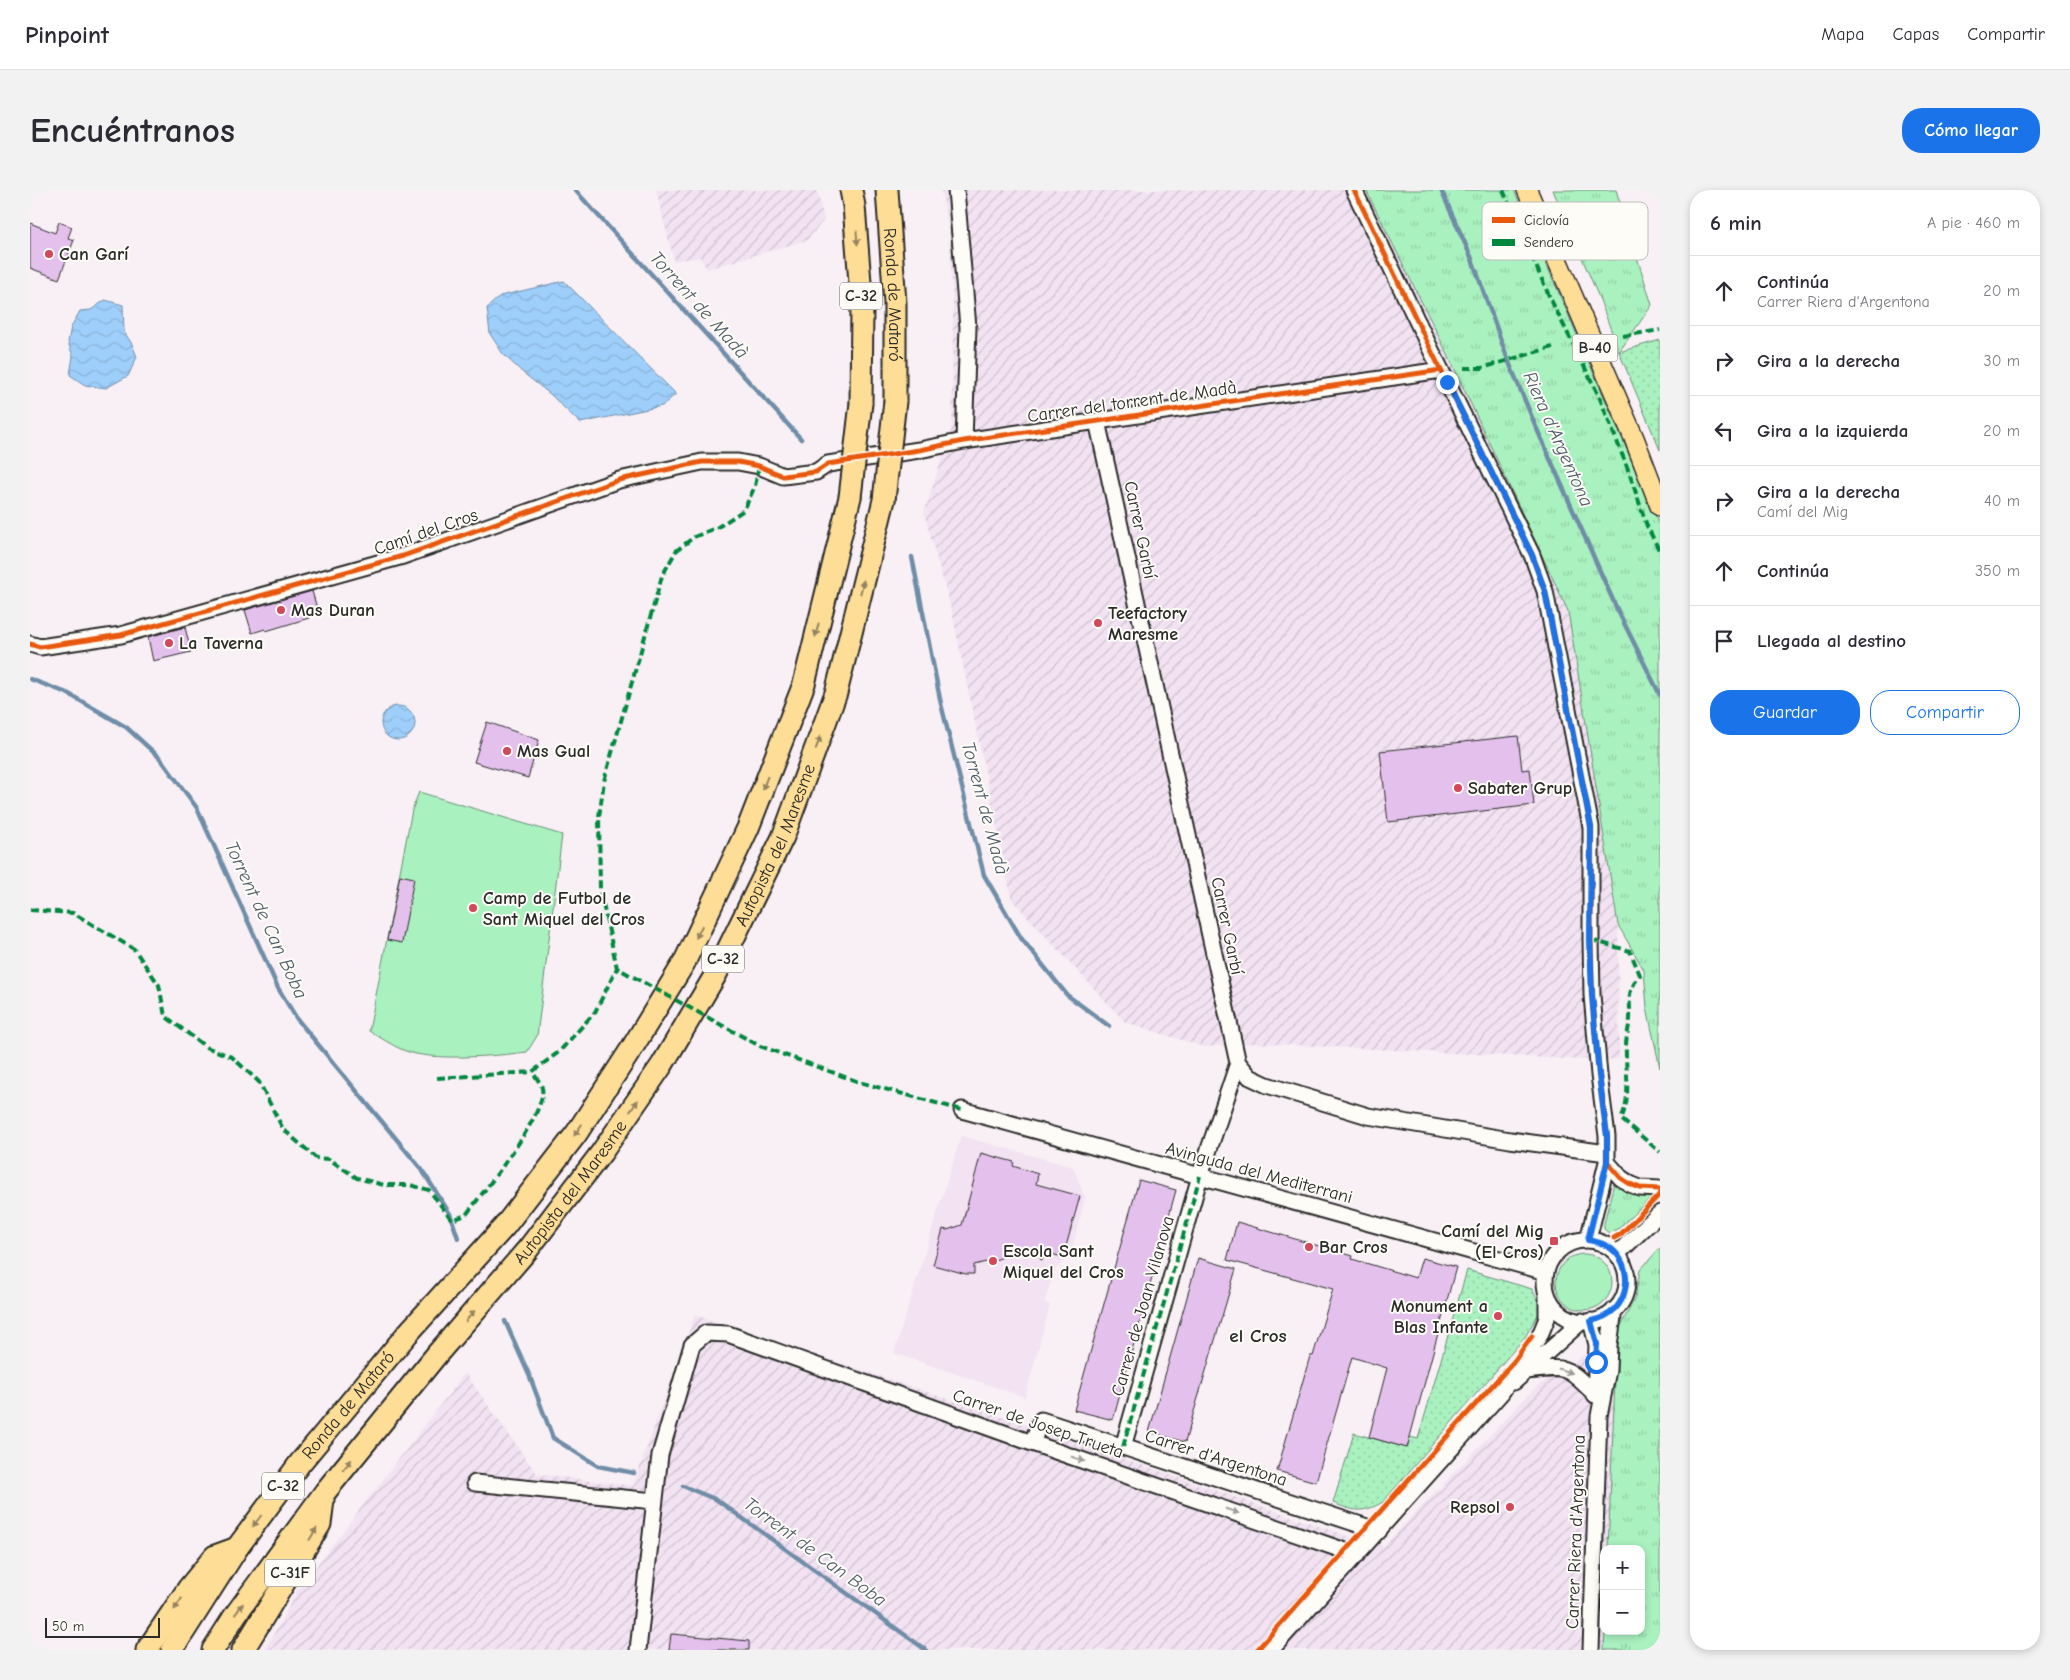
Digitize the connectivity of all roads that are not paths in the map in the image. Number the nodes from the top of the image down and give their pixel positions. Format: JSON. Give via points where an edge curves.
{"nodes":[{"id":1,"x":851,"y":190,"type":"edge"},
{"id":2,"x":887,"y":190,"type":"edge"},
{"id":3,"x":956,"y":190,"type":"edge"},
{"id":4,"x":1354,"y":190,"type":"edge"},
{"id":5,"x":1527,"y":190,"type":"edge"},
{"id":6,"x":1536,"y":190,"type":"edge"},
{"id":7,"x":1532,"y":202,"type":"edge"},
{"id":8,"x":1541,"y":202,"type":"edge"},
{"id":9,"x":1557,"y":260,"type":"edge"},
{"id":10,"x":1566,"y":260,"type":"edge"},
{"id":11,"x":1441,"y":370,"type":"junction"},
{"id":12,"x":895,"y":401,"type":"joint"},
{"id":13,"x":861,"y":403,"type":"joint"},
{"id":14,"x":1097,"y":420,"type":"junction"},
{"id":15,"x":964,"y":441,"type":"junction"},
{"id":16,"x":828,"y":464,"type":"joint"},
{"id":17,"x":1660,"y":487,"type":"edge"},
{"id":18,"x":1660,"y":506,"type":"edge"},
{"id":19,"x":30,"y":644,"type":"edge"},
{"id":20,"x":1238,"y":1063,"type":"junction"},
{"id":21,"x":962,"y":1110,"type":"dead end"},
{"id":22,"x":1607,"y":1158,"type":"junction"},
{"id":23,"x":1200,"y":1176,"type":"junction"},
{"id":24,"x":1660,"y":1189,"type":"edge"},
{"id":25,"x":1660,"y":1213,"type":"edge"},
{"id":26,"x":1588,"y":1240,"type":"junction"},
{"id":27,"x":1617,"y":1254,"type":"junction"},
{"id":28,"x":1546,"y":1272,"type":"junction"},
{"id":29,"x":1547,"y":1294,"type":"junction"},
{"id":30,"x":1614,"y":1310,"type":"junction"},
{"id":31,"x":1586,"y":1321,"type":"junction"},
{"id":32,"x":408,"y":1333,"type":"joint"},
{"id":33,"x":438,"y":1354,"type":"joint"},
{"id":34,"x":1528,"y":1371,"type":"junction"},
{"id":35,"x":1501,"y":1392,"type":"junction"},
{"id":36,"x":1595,"y":1394,"type":"junction"},
{"id":37,"x":1599,"y":1416,"type":"junction"},
{"id":38,"x":1032,"y":1443,"type":"junction"},
{"id":39,"x":1123,"y":1447,"type":"junction"},
{"id":40,"x":475,"y":1483,"type":"dead end"},
{"id":41,"x":325,"y":1492,"type":"junction"},
{"id":42,"x":654,"y":1501,"type":"junction"},
{"id":43,"x":1379,"y":1531,"type":"junction"},
{"id":44,"x":237,"y":1548,"type":"junction"},
{"id":45,"x":1357,"y":1554,"type":"junction"},
{"id":46,"x":147,"y":1650,"type":"edge"},
{"id":47,"x":172,"y":1650,"type":"edge"},
{"id":48,"x":213,"y":1650,"type":"edge"},
{"id":49,"x":242,"y":1650,"type":"edge"},
{"id":50,"x":638,"y":1650,"type":"edge"},
{"id":51,"x":1272,"y":1650,"type":"edge"},
{"id":52,"x":1591,"y":1650,"type":"edge"}],
"edges":[{"from":1,"to":13,"type":"highway","name":"Ronda de Mataró","number":"C-32","one_way":true,"via":[[862,308]]},
{"from":2,"to":12,"type":"highway","name":"Ronda de Mataró","number":"C-32","via":[[895,303]]},
{"from":3,"to":15,"type":"street","via":[[968,327]]},
{"from":4,"to":11,"type":"street"},
{"from":5,"to":7,"type":"main road","number":"B-40"},
{"from":6,"to":8,"type":"main road","number":"B-40"},
{"from":9,"to":18,"type":"main road","number":"B-40"},
{"from":10,"to":17,"type":"main road","number":"B-40"},
{"from":11,"to":14,"type":"street","name":"Carrer del torrent de Madà"},
{"from":11,"to":22,"type":"street","via":[[1532,555],[1545,591],[1591,827],[1592,995]]},
{"from":33,"to":12,"type":"highway","name":"Autopista del Maresme","number":"C-32","one_way":true,"bridge":true,"via":[[528,1249],[662,1066],[716,974],[783,837],[836,693],[884,500]]},
{"from":13,"to":32,"type":"highway","name":"Autopista del Maresme","number":"C-32","one_way":true,"bridge":true,"via":[[850,497],[804,684],[748,828],[684,963],[576,1134],[504,1227]]},
{"from":14,"to":15,"type":"street","name":"Carrer del torrent de Madà"},
{"from":14,"to":20,"type":"street","name":"Carrer Garbí"},
{"from":15,"to":16,"type":"street","name":"Carrer del torrent de Madà"},
{"from":16,"to":19,"type":"street","name":"Camí del Cros","via":[[816,472],[783,476],[738,462],[702,462],[619,480],[403,556],[238,603],[121,635],[40,647]]},
{"from":20,"to":22,"type":"street","via":[[1250,1078],[1267,1085],[1368,1116]]},
{"from":20,"to":23,"type":"street","name":"Carrer de Joan Vilanova"},
{"from":21,"to":23,"type":"street","name":"Avinguda del Mediterrani"},
{"from":22,"to":24,"type":"street","via":[[1621,1178],[1630,1184]]},
{"from":22,"to":26,"type":"street"},
{"from":23,"to":28,"type":"street","name":"Avinguda del Mediterrani"},
{"from":23,"to":39,"type":"street","name":"Carrer de Joan Vilanova"},
{"from":25,"to":27,"type":"street"},
{"from":26,"to":27,"type":"street","via":[[1604,1244]]},
{"from":26,"to":28,"type":"street","via":[[1568,1244],[1559,1250]]},
{"from":27,"to":30,"type":"street","via":[[1627,1276],[1622,1300]]},
{"from":28,"to":29,"type":"street"},
{"from":29,"to":31,"type":"street","via":[[1567,1317]]},
{"from":29,"to":35,"type":"street","via":[[1547,1318],[1540,1335]]},
{"from":30,"to":31,"type":"street","via":[[1604,1318]]},
{"from":30,"to":37,"type":"street","name":"Carrer Riera d'Argentona"},
{"from":31,"to":34,"type":"street"},
{"from":31,"to":36,"type":"street","name":"Carrer Riera d'Argentona","via":[[1597,1344]]},
{"from":32,"to":44,"type":"highway","name":"Ronda de Mataró","number":"C-32","one_way":true,"via":[[300,1463]]},
{"from":41,"to":33,"type":"highway","name":"Ronda de Mataró","number":"C-32","one_way":true},
{"from":34,"to":35,"type":"street"},
{"from":34,"to":36,"type":"street","one_way":true,"via":[[1560,1368],[1572,1372]]},
{"from":35,"to":43,"type":"street"},
{"from":36,"to":37,"type":"street","name":"Carrer Riera d'Argentona"},
{"from":37,"to":52,"type":"street","name":"Carrer Riera d'Argentona"},
{"from":38,"to":39,"type":"street","name":"Carrer d'Argentona","via":[[1041,1420]]},
{"from":38,"to":42,"type":"street","name":"Carrer de Josep Trueta","via":[[728,1334],[706,1333],[692,1345],[660,1454]]},
{"from":38,"to":45,"type":"street","name":"Carrer de Josep Trueta","one_way":true},
{"from":39,"to":43,"type":"street","name":"Carrer d'Argentona"},
{"from":40,"to":42,"type":"street"},
{"from":48,"to":41,"type":"highway","name":"Ronda de Mataró","number":"C-32","one_way":true},
{"from":49,"to":41,"type":"highway","number":"C-31F","one_way":true,"via":[[320,1524]]},
{"from":42,"to":50,"type":"street"},
{"from":43,"to":45,"type":"street"},
{"from":44,"to":46,"type":"highway","one_way":true,"via":[[215,1556],[188,1589]]},
{"from":44,"to":47,"type":"highway","name":"Ronda de Mataró","number":"C-32"},
{"from":45,"to":51,"type":"street"}]}
